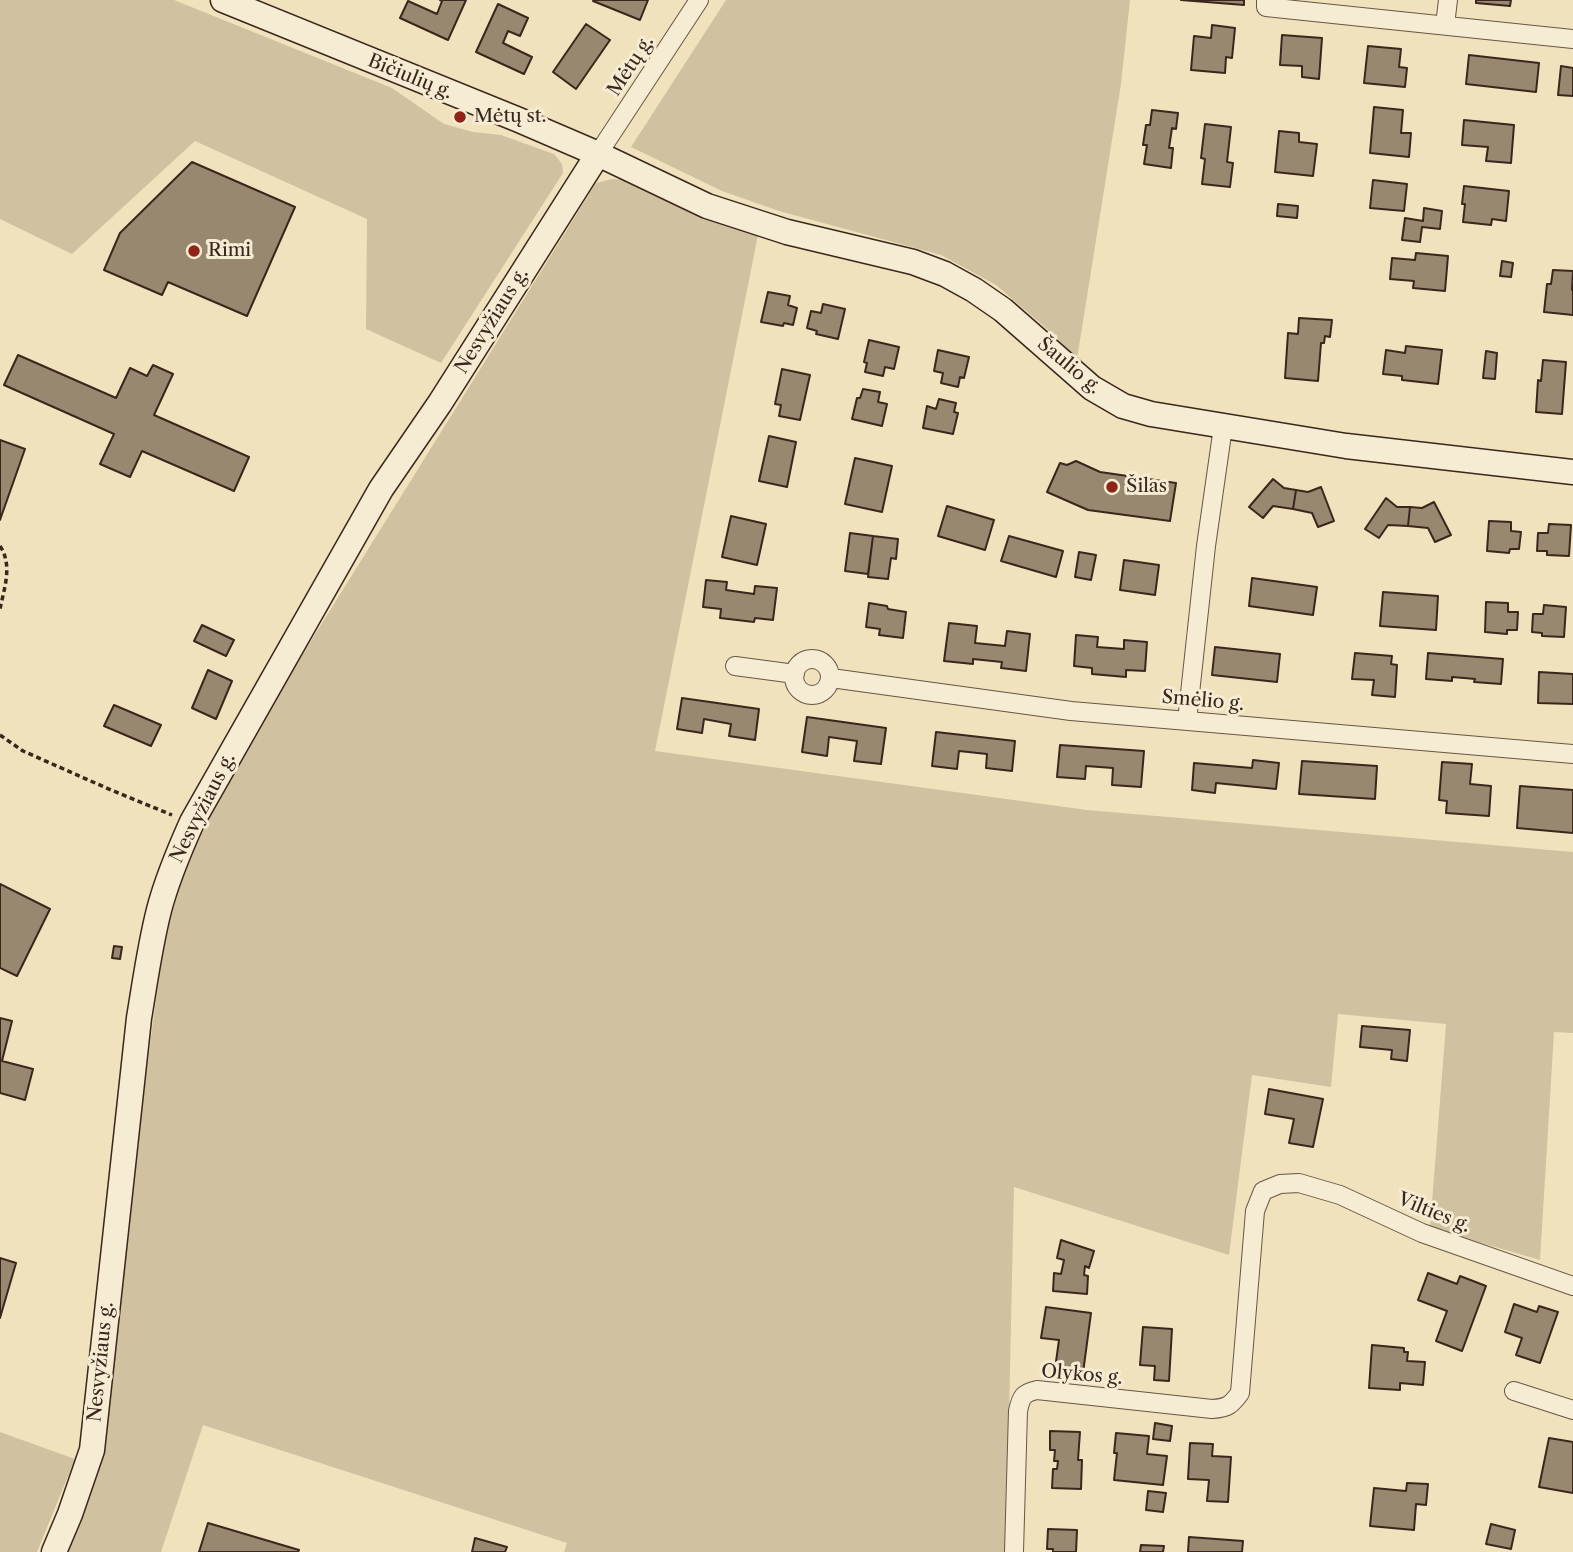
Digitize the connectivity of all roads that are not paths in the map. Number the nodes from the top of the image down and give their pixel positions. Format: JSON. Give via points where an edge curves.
{"nodes":[{"id":1,"x":223,"y":0,"type":"edge"},
{"id":2,"x":699,"y":0,"type":"edge"},
{"id":3,"x":1448,"y":0,"type":"edge"},
{"id":4,"x":1266,"y":3,"type":"edge"},
{"id":5,"x":1445,"y":24,"type":"junction"},
{"id":6,"x":1573,"y":39,"type":"edge"},
{"id":7,"x":598,"y":154,"type":"junction"},
{"id":8,"x":1223,"y":427,"type":"junction"},
{"id":9,"x":1573,"y":472,"type":"edge"},
{"id":10,"x":735,"y":666,"type":"dead end"},
{"id":11,"x":794,"y":674,"type":"junction"},
{"id":12,"x":831,"y":678,"type":"junction"},
{"id":13,"x":1186,"y":721,"type":"junction"},
{"id":14,"x":1573,"y":754,"type":"edge"},
{"id":15,"x":1573,"y":1286,"type":"edge"},
{"id":16,"x":1514,"y":1391,"type":"dead end"},
{"id":17,"x":1212,"y":1409,"type":"joint"},
{"id":18,"x":1573,"y":1410,"type":"edge"},
{"id":19,"x":54,"y":1552,"type":"edge"},
{"id":20,"x":1014,"y":1552,"type":"edge"}],
"edges":[{"from":1,"to":7,"type":"street","name":"Bičiulių g."},
{"from":2,"to":7,"type":"street","name":"Mėtų g."},
{"from":3,"to":5,"type":"street"},
{"from":4,"to":5,"type":"street"},
{"from":5,"to":6,"type":"street"},
{"from":7,"to":8,"type":"street","name":"Šaulio g.","via":[[730,214],[945,274],[1003,310],[1092,388],[1123,406]]},
{"from":7,"to":19,"type":"street","name":"Nesvyžiaus g.","via":[[381,489],[192,822],[173,865],[148,959],[92,1450]]},
{"from":8,"to":9,"type":"street","name":"Šaulio g."},
{"from":8,"to":13,"type":"street"},
{"from":10,"to":11,"type":"street"},
{"from":11,"to":12,"type":"street","via":[[798,665],[815,659],[829,669]]},
{"from":11,"to":12,"type":"street","via":[[798,688],[810,695],[824,691]]},
{"from":12,"to":13,"type":"street","name":"Smėlio g.","via":[[1070,711]]},
{"from":13,"to":14,"type":"street","name":"Smėlio g."},
{"from":15,"to":17,"type":"street","name":"Vilties g.","via":[[1422,1233],[1340,1195],[1299,1183],[1280,1184],[1263,1191],[1255,1211],[1240,1393],[1231,1404]]},
{"from":16,"to":18,"type":"street"},
{"from":17,"to":20,"type":"street","name":"Olykos g.","via":[[1027,1392],[1018,1410]]}]}
